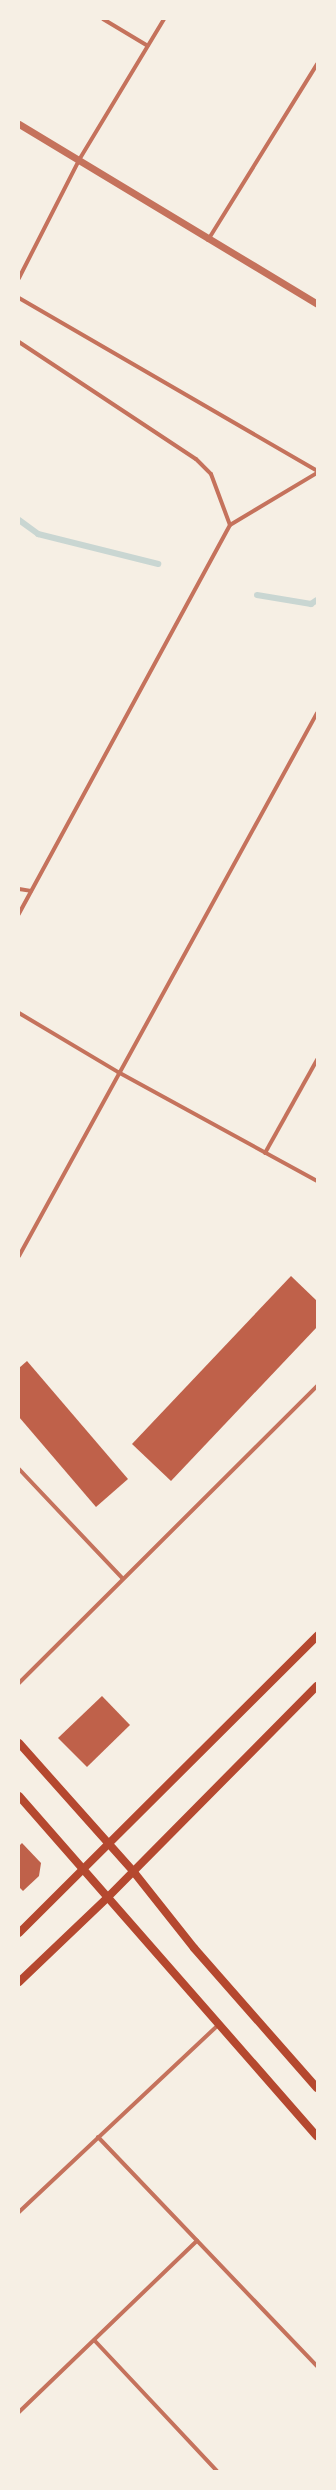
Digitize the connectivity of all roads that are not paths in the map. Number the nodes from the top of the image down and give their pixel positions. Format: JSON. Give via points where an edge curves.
{"nodes":[{"id":1,"x":103,"y":19,"type":"edge"},
{"id":2,"x":164,"y":19,"type":"edge"},
{"id":3,"x":148,"y":46,"type":"junction"},
{"id":4,"x":317,"y":64,"type":"edge"},
{"id":5,"x":19,"y":124,"type":"edge"},
{"id":6,"x":79,"y":160,"type":"junction"},
{"id":7,"x":208,"y":240,"type":"junction"},
{"id":8,"x":19,"y":278,"type":"edge"},
{"id":9,"x":19,"y":298,"type":"edge"},
{"id":10,"x":317,"y":304,"type":"edge"},
{"id":11,"x":19,"y":342,"type":"edge"},
{"id":12,"x":317,"y":472,"type":"edge"},
{"id":13,"x":230,"y":525,"type":"junction"},
{"id":14,"x":317,"y":713,"type":"edge"},
{"id":15,"x":19,"y":889,"type":"edge"},
{"id":16,"x":31,"y":891,"type":"junction"},
{"id":17,"x":19,"y":914,"type":"edge"},
{"id":18,"x":19,"y":1013,"type":"edge"},
{"id":19,"x":317,"y":1060,"type":"edge"},
{"id":20,"x":118,"y":1072,"type":"junction"},
{"id":21,"x":264,"y":1153,"type":"junction"},
{"id":22,"x":317,"y":1181,"type":"edge"},
{"id":23,"x":19,"y":1256,"type":"edge"},
{"id":24,"x":317,"y":1386,"type":"edge"},
{"id":25,"x":19,"y":1469,"type":"edge"},
{"id":26,"x":122,"y":1578,"type":"junction"},
{"id":27,"x":317,"y":1636,"type":"edge"},
{"id":28,"x":19,"y":1683,"type":"edge"},
{"id":29,"x":317,"y":1686,"type":"edge"},
{"id":30,"x":19,"y":1743,"type":"edge"},
{"id":31,"x":19,"y":1796,"type":"edge"},
{"id":32,"x":108,"y":1844,"type":"junction"},
{"id":33,"x":83,"y":1869,"type":"junction"},
{"id":34,"x":133,"y":1871,"type":"junction"},
{"id":35,"x":108,"y":1897,"type":"junction"},
{"id":36,"x":19,"y":1933,"type":"edge"},
{"id":37,"x":19,"y":1982,"type":"edge"},
{"id":38,"x":219,"y":2024,"type":"junction"},
{"id":39,"x":317,"y":2088,"type":"edge"},
{"id":40,"x":317,"y":2136,"type":"edge"},
{"id":41,"x":98,"y":2137,"type":"junction"},
{"id":42,"x":19,"y":2212,"type":"edge"},
{"id":43,"x":197,"y":2241,"type":"junction"},
{"id":44,"x":95,"y":2341,"type":"junction"},
{"id":45,"x":317,"y":2366,"type":"edge"},
{"id":46,"x":19,"y":2412,"type":"edge"},
{"id":47,"x":217,"y":2471,"type":"edge"}],
"edges":[{"from":1,"to":3,"type":"street"},
{"from":2,"to":3,"type":"street"},
{"from":3,"to":6,"type":"street"},
{"from":4,"to":7,"type":"street"},
{"from":5,"to":6,"type":"street"},
{"from":6,"to":7,"type":"street"},
{"from":6,"to":8,"type":"street"},
{"from":7,"to":10,"type":"street"},
{"from":9,"to":12,"type":"street"},
{"from":11,"to":13,"type":"street","via":[[196,459],[211,474]]},
{"from":12,"to":13,"type":"street"},
{"from":13,"to":16,"type":"street"},
{"from":14,"to":20,"type":"street"},
{"from":15,"to":16,"type":"street"},
{"from":16,"to":17,"type":"street"},
{"from":18,"to":20,"type":"street"},
{"from":19,"to":21,"type":"street"},
{"from":20,"to":21,"type":"street"},
{"from":20,"to":23,"type":"street"},
{"from":21,"to":22,"type":"street"},
{"from":24,"to":26,"type":"street"},
{"from":25,"to":26,"type":"street"},
{"from":26,"to":28,"type":"street"},
{"from":27,"to":32,"type":"main road"},
{"from":29,"to":34,"type":"main road"},
{"from":30,"to":32,"type":"main road"},
{"from":31,"to":33,"type":"main road"},
{"from":32,"to":33,"type":"main road"},
{"from":32,"to":34,"type":"main road"},
{"from":33,"to":35,"type":"main road"},
{"from":33,"to":36,"type":"main road"},
{"from":34,"to":35,"type":"main road"},
{"from":34,"to":39,"type":"main road","via":[[194,1948]]},
{"from":35,"to":37,"type":"main road"},
{"from":35,"to":38,"type":"main road"},
{"from":38,"to":40,"type":"main road"},
{"from":38,"to":41,"type":"street"},
{"from":41,"to":42,"type":"street"},
{"from":41,"to":43,"type":"street"},
{"from":43,"to":44,"type":"street"},
{"from":43,"to":45,"type":"street"},
{"from":44,"to":46,"type":"street"},
{"from":44,"to":47,"type":"street"}]}
